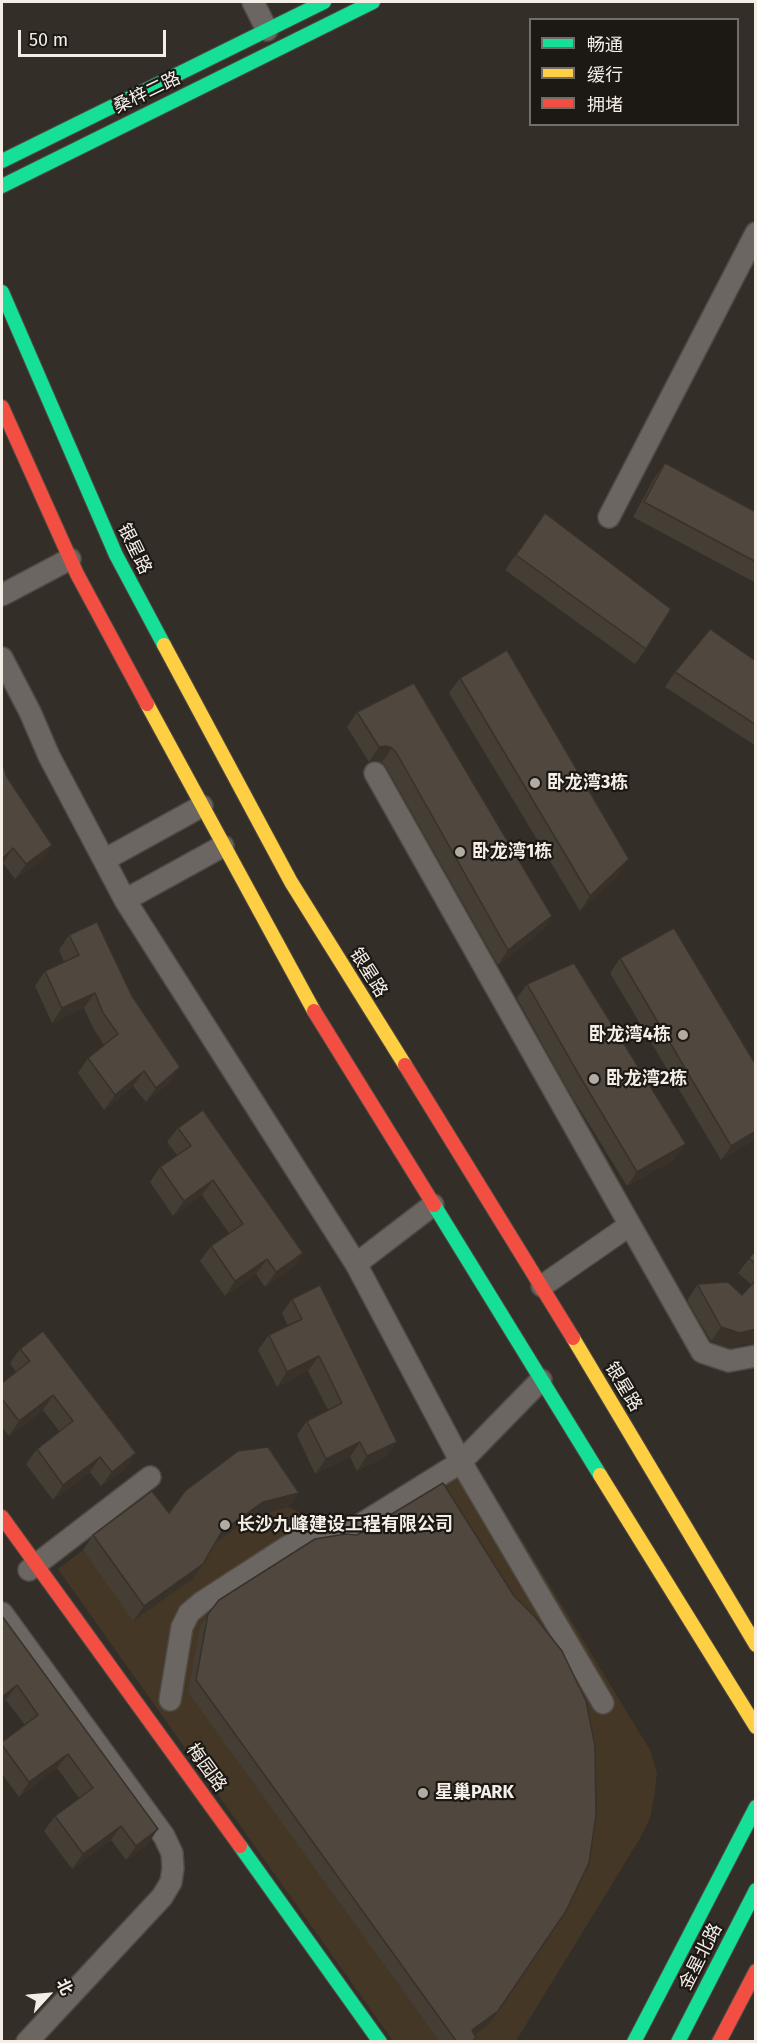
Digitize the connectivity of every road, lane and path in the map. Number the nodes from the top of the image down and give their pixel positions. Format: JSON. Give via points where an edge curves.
{"nodes":[{"id":1,"x":253,"y":2,"type":"edge"},
{"id":2,"x":324,"y":2,"type":"edge"},
{"id":3,"x":373,"y":2,"type":"edge"},
{"id":4,"x":267,"y":30,"type":"junction"},
{"id":5,"x":2,"y":161,"type":"edge"},
{"id":6,"x":2,"y":186,"type":"edge"},
{"id":7,"x":756,"y":233,"type":"edge"},
{"id":8,"x":2,"y":292,"type":"edge"},
{"id":9,"x":2,"y":407,"type":"edge"},
{"id":10,"x":609,"y":516,"type":"dead end"},
{"id":11,"x":70,"y":559,"type":"junction"},
{"id":12,"x":2,"y":595,"type":"edge"},
{"id":13,"x":2,"y":658,"type":"edge"},
{"id":14,"x":375,"y":773,"type":"dead end"},
{"id":15,"x":202,"y":806,"type":"junction"},
{"id":16,"x":223,"y":846,"type":"junction"},
{"id":17,"x":104,"y":860,"type":"junction"},
{"id":18,"x":125,"y":900,"type":"junction"},
{"id":19,"x":433,"y":1205,"type":"junction"},
{"id":20,"x":630,"y":1225,"type":"junction"},
{"id":21,"x":356,"y":1264,"type":"junction"},
{"id":22,"x":542,"y":1286,"type":"junction"},
{"id":23,"x":756,"y":1356,"type":"edge"},
{"id":24,"x":541,"y":1380,"type":"junction"},
{"id":25,"x":461,"y":1462,"type":"junction"},
{"id":26,"x":150,"y":1478,"type":"dead end"},
{"id":27,"x":2,"y":1517,"type":"edge"},
{"id":28,"x":2,"y":1533,"type":"edge"},
{"id":29,"x":32,"y":1568,"type":"junction"},
{"id":30,"x":2,"y":1613,"type":"edge"},
{"id":31,"x":756,"y":1645,"type":"edge"},
{"id":32,"x":170,"y":1700,"type":"dead end"},
{"id":33,"x":603,"y":1703,"type":"dead end"},
{"id":34,"x":756,"y":1727,"type":"edge"},
{"id":35,"x":756,"y":1808,"type":"edge"},
{"id":36,"x":756,"y":1890,"type":"edge"},
{"id":37,"x":756,"y":1971,"type":"edge"},
{"id":38,"x":27,"y":2042,"type":"edge"},
{"id":39,"x":369,"y":2042,"type":"edge"},
{"id":40,"x":380,"y":2042,"type":"edge"},
{"id":41,"x":634,"y":2042,"type":"edge"},
{"id":42,"x":678,"y":2042,"type":"edge"},
{"id":43,"x":719,"y":2042,"type":"edge"}],
"edges":[{"from":1,"to":4,"type":"street"},
{"from":2,"to":4,"type":"main road","name":"桑梓二路"},
{"from":3,"to":6,"type":"main road","name":"桑梓二路"},
{"from":4,"to":5,"type":"main road","name":"桑梓二路"},
{"from":7,"to":10,"type":"street"},
{"from":8,"to":22,"type":"main road","name":"银星路","via":[[116,555],[291,882]]},
{"from":9,"to":11,"type":"main road"},
{"from":11,"to":12,"type":"street"},
{"from":11,"to":15,"type":"main road"},
{"from":13,"to":17,"type":"street"},
{"from":14,"to":20,"type":"street"},
{"from":15,"to":16,"type":"main road"},
{"from":15,"to":17,"type":"street"},
{"from":16,"to":18,"type":"street"},
{"from":16,"to":19,"type":"main road","via":[[301,990]]},
{"from":17,"to":18,"type":"street"},
{"from":18,"to":21,"type":"street"},
{"from":19,"to":21,"type":"street"},
{"from":19,"to":24,"type":"main road"},
{"from":20,"to":22,"type":"street"},
{"from":20,"to":23,"type":"street","via":[[702,1352],[729,1361]]},
{"from":21,"to":25,"type":"street"},
{"from":22,"to":31,"type":"main road","name":"银星路"},
{"from":24,"to":25,"type":"street"},
{"from":24,"to":34,"type":"main road"},
{"from":25,"to":32,"type":"street","via":[[355,1528],[302,1539],[202,1602],[189,1613],[182,1627]]},
{"from":25,"to":33,"type":"street"},
{"from":26,"to":29,"type":"street"},
{"from":27,"to":29,"type":"main road","name":"梅园路"},
{"from":28,"to":29,"type":"main road","name":"梅园路"},
{"from":29,"to":39,"type":"main road","name":"梅园路"},
{"from":29,"to":40,"type":"main road","name":"梅园路","via":[[267,1882]]},
{"from":30,"to":38,"type":"street","via":[[164,1836],[172,1853],[173,1868],[171,1882],[162,1897]]},
{"from":35,"to":41,"type":"main road"},
{"from":36,"to":42,"type":"main road","name":"金星北路"},
{"from":37,"to":43,"type":"main road"}]}
